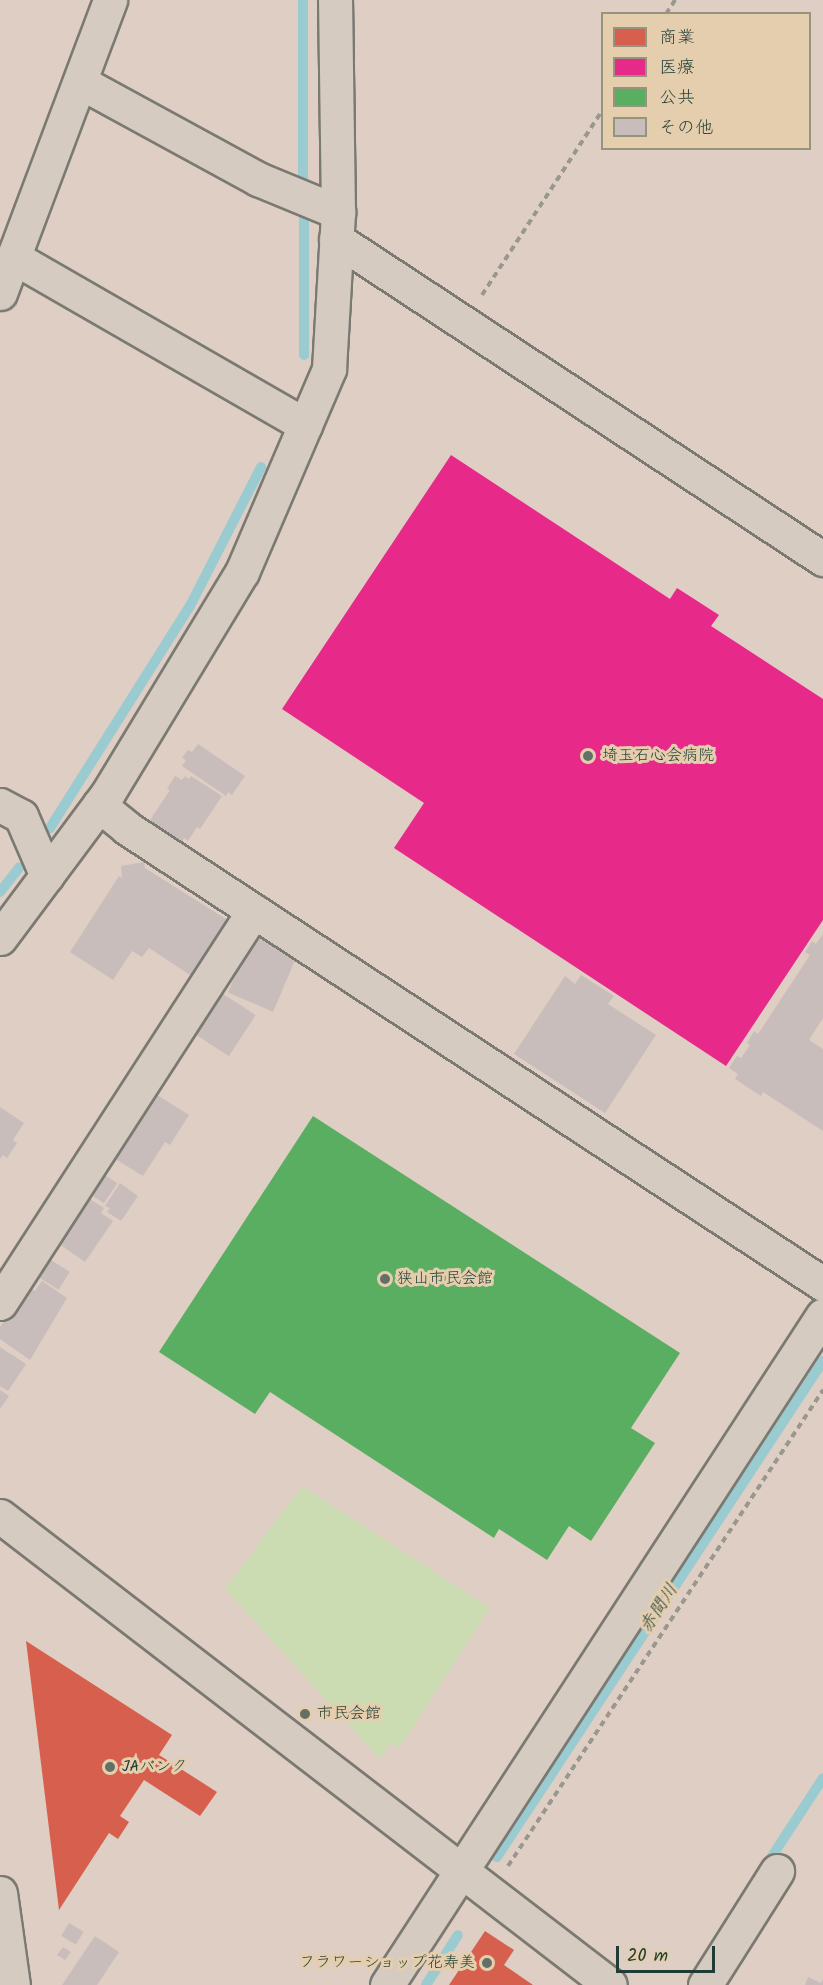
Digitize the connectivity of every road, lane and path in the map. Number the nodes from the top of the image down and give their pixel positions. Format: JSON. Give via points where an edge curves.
{"nodes":[{"id":1,"x":110,"y":0,"type":"edge"},
{"id":2,"x":335,"y":0,"type":"edge"},
{"id":3,"x":80,"y":82,"type":"junction"},
{"id":4,"x":601,"y":114,"type":"edge"},
{"id":5,"x":337,"y":226,"type":"junction"},
{"id":6,"x":14,"y":257,"type":"junction"},
{"id":7,"x":0,"y":293,"type":"edge"},
{"id":8,"x":463,"y":323,"type":"junction"},
{"id":9,"x":305,"y":425,"type":"junction"},
{"id":10,"x":823,"y":559,"type":"edge"},
{"id":11,"x":99,"y":805,"type":"junction"},
{"id":12,"x":0,"y":806,"type":"edge"},
{"id":13,"x":47,"y":876,"type":"junction"},
{"id":14,"x":254,"y":911,"type":"junction"},
{"id":15,"x":0,"y":938,"type":"edge"},
{"id":16,"x":823,"y":1284,"type":"edge"},
{"id":17,"x":0,"y":1303,"type":"edge"},
{"id":18,"x":823,"y":1315,"type":"edge"},
{"id":19,"x":823,"y":1389,"type":"edge"},
{"id":20,"x":0,"y":1516,"type":"edge"},
{"id":21,"x":461,"y":1869,"type":"junction"},
{"id":22,"x":777,"y":1871,"type":"dead end"},
{"id":23,"x":491,"y":1892,"type":"junction"},
{"id":24,"x":0,"y":1893,"type":"edge"},
{"id":25,"x":2,"y":1927,"type":"edge"},
{"id":26,"x":13,"y":1985,"type":"edge"},
{"id":27,"x":387,"y":1985,"type":"edge"},
{"id":28,"x":610,"y":1985,"type":"edge"},
{"id":29,"x":705,"y":1985,"type":"edge"}],
"edges":[{"from":1,"to":3,"type":"street"},
{"from":2,"to":5,"type":"street"},
{"from":3,"to":5,"type":"street"},
{"from":3,"to":6,"type":"street"},
{"from":4,"to":8,"type":"path"},
{"from":5,"to":8,"type":"street"},
{"from":5,"to":9,"type":"street","via":[[328,369]]},
{"from":6,"to":7,"type":"street"},
{"from":6,"to":9,"type":"street"},
{"from":8,"to":10,"type":"street"},
{"from":9,"to":11,"type":"street","via":[[242,572]]},
{"from":11,"to":13,"type":"street"},
{"from":11,"to":14,"type":"street"},
{"from":12,"to":13,"type":"street","via":[[21,816]]},
{"from":13,"to":15,"type":"street"},
{"from":14,"to":16,"type":"street"},
{"from":14,"to":17,"type":"street"},
{"from":18,"to":21,"type":"street"},
{"from":19,"to":23,"type":"path"},
{"from":20,"to":21,"type":"street"},
{"from":21,"to":23,"type":"street"},
{"from":21,"to":27,"type":"street"},
{"from":22,"to":29,"type":"street"},
{"from":23,"to":28,"type":"street"},
{"from":24,"to":25,"type":"street"},
{"from":25,"to":26,"type":"street"}]}
